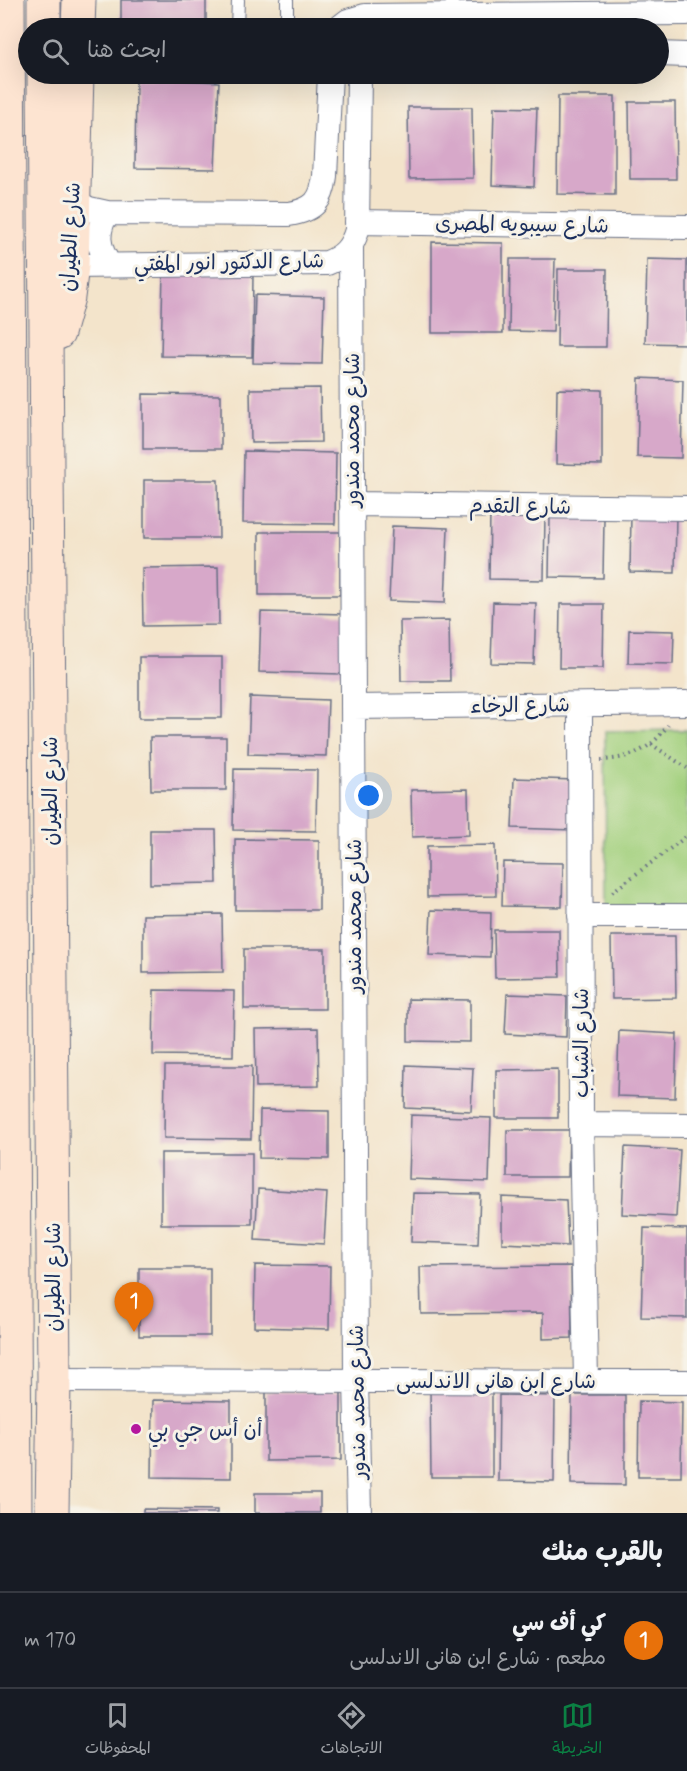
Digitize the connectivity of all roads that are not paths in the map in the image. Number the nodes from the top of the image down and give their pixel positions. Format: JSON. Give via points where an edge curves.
{"nodes":[{"id":1,"x":8,"y":0,"type":"edge"},
{"id":2,"x":44,"y":0,"type":"edge"},
{"id":3,"x":80,"y":0,"type":"edge"},
{"id":4,"x":238,"y":0,"type":"edge"},
{"id":5,"x":287,"y":0,"type":"edge"},
{"id":6,"x":565,"y":7,"type":"edge"},
{"id":7,"x":452,"y":8,"type":"edge"},
{"id":8,"x":687,"y":13,"type":"edge"},
{"id":9,"x":44,"y":18,"type":"edge"},
{"id":10,"x":79,"y":18,"type":"edge"},
{"id":11,"x":237,"y":18,"type":"edge"},
{"id":12,"x":287,"y":18,"type":"edge"},
{"id":13,"x":358,"y":18,"type":"edge"},
{"id":14,"x":669,"y":54,"type":"edge"},
{"id":15,"x":687,"y":55,"type":"edge"},
{"id":16,"x":44,"y":84,"type":"edge"},
{"id":17,"x":77,"y":84,"type":"edge"},
{"id":18,"x":330,"y":84,"type":"edge"},
{"id":19,"x":359,"y":84,"type":"edge"},
{"id":20,"x":72,"y":200,"type":"junction"},
{"id":21,"x":107,"y":213,"type":"junction"},
{"id":22,"x":357,"y":222,"type":"junction"},
{"id":23,"x":687,"y":227,"type":"edge"},
{"id":24,"x":351,"y":246,"type":"junction"},
{"id":25,"x":110,"y":265,"type":"junction"},
{"id":26,"x":72,"y":266,"type":"junction"},
{"id":27,"x":47,"y":356,"type":"junction"},
{"id":28,"x":5,"y":362,"type":"edge"},
{"id":29,"x":5,"y":456,"type":"edge"},
{"id":30,"x":352,"y":504,"type":"junction"},
{"id":31,"x":687,"y":508,"type":"edge"},
{"id":32,"x":5,"y":632,"type":"edge"},
{"id":33,"x":5,"y":670,"type":"edge"},
{"id":34,"x":681,"y":703,"type":"edge"},
{"id":35,"x":580,"y":705,"type":"junction"},
{"id":36,"x":353,"y":707,"type":"junction"},
{"id":37,"x":6,"y":848,"type":"edge"},
{"id":38,"x":6,"y":888,"type":"edge"},
{"id":39,"x":580,"y":916,"type":"junction"},
{"id":40,"x":687,"y":916,"type":"edge"},
{"id":41,"x":6,"y":1030,"type":"edge"},
{"id":42,"x":581,"y":1124,"type":"junction"},
{"id":43,"x":687,"y":1125,"type":"edge"},
{"id":44,"x":7,"y":1157,"type":"edge"},
{"id":45,"x":7,"y":1190,"type":"edge"},
{"id":46,"x":54,"y":1380,"type":"junction"},
{"id":47,"x":356,"y":1380,"type":"junction"},
{"id":48,"x":586,"y":1381,"type":"junction"},
{"id":49,"x":687,"y":1382,"type":"edge"},
{"id":50,"x":7,"y":1413,"type":"edge"},
{"id":51,"x":15,"y":1513,"type":"edge"},
{"id":52,"x":52,"y":1513,"type":"edge"},
{"id":53,"x":359,"y":1513,"type":"edge"}],
"edges":[{"from":1,"to":28,"type":"main road","name":"شارع الطيران"},
{"from":2,"to":9,"type":"main road"},
{"from":3,"to":10,"type":"main road"},
{"from":4,"to":11,"type":"lane"},
{"from":5,"to":12,"type":"lane"},
{"from":6,"to":7,"type":"street"},
{"from":6,"to":8,"type":"street"},
{"from":7,"to":13,"type":"street"},
{"from":14,"to":15,"type":"street"},
{"from":16,"to":27,"type":"main road"},
{"from":17,"to":20,"type":"main road","name":"شارع الطيران"},
{"from":18,"to":21,"type":"street","via":[[326,176],[313,207],[289,214]]},
{"from":19,"to":22,"type":"street","name":"شارع الدكتور انور المفتي"},
{"from":20,"to":21,"type":"street"},
{"from":20,"to":26,"type":"main road","name":"شارع الطيران"},
{"from":21,"to":25,"type":"street","via":[[99,239]]},
{"from":22,"to":23,"type":"street","name":"شارع سيبويه المصرى"},
{"from":22,"to":24,"type":"street","name":"شارع الدكتور انور المفتي"},
{"from":24,"to":25,"type":"street","name":"شارع الدكتور انور المفتي","via":[[327,263]]},
{"from":24,"to":30,"type":"street","name":"شارع محمد مندور"},
{"from":25,"to":26,"type":"street","name":"شارع الدكتور انور المفتي"},
{"from":26,"to":27,"type":"main road","name":"شارع الطيران","via":[[69,297]]},
{"from":27,"to":46,"type":"main road","name":"شارع الطيران"},
{"from":28,"to":29,"type":"main road","name":"شارع الطيران"},
{"from":29,"to":32,"type":"main road","name":"شارع الطيران"},
{"from":30,"to":31,"type":"street","name":"شارع التقدم"},
{"from":30,"to":36,"type":"street","name":"شارع محمد مندور"},
{"from":32,"to":33,"type":"main road","name":"شارع الطيران"},
{"from":33,"to":37,"type":"main road","name":"شارع الطيران"},
{"from":34,"to":35,"type":"street","name":"شارع الرخاء"},
{"from":35,"to":36,"type":"street","name":"شارع الرخاء"},
{"from":35,"to":39,"type":"street","name":"شارع الشباب"},
{"from":36,"to":47,"type":"street","name":"شارع محمد مندور"},
{"from":37,"to":38,"type":"main road","name":"شارع الطيران"},
{"from":38,"to":41,"type":"main road","name":"شارع الطيران"},
{"from":39,"to":40,"type":"street"},
{"from":39,"to":42,"type":"street","name":"شارع الشباب"},
{"from":41,"to":44,"type":"main road","name":"شارع الطيران"},
{"from":42,"to":43,"type":"street"},
{"from":42,"to":48,"type":"street","name":"شارع الشباب"},
{"from":44,"to":45,"type":"main road","name":"شارع الطيران"},
{"from":45,"to":50,"type":"main road","name":"شارع الطيران"},
{"from":46,"to":47,"type":"street","name":"شارع ابن هانى الاندلسى"},
{"from":46,"to":52,"type":"main road","name":"شارع الطيران"},
{"from":47,"to":48,"type":"street","name":"شارع ابن هانى الاندلسى"},
{"from":47,"to":53,"type":"street","name":"شارع محمد مندور"},
{"from":48,"to":49,"type":"street","name":"شارع ابن هانى الاندلسى"},
{"from":50,"to":51,"type":"main road","name":"شارع الطيران"}]}
